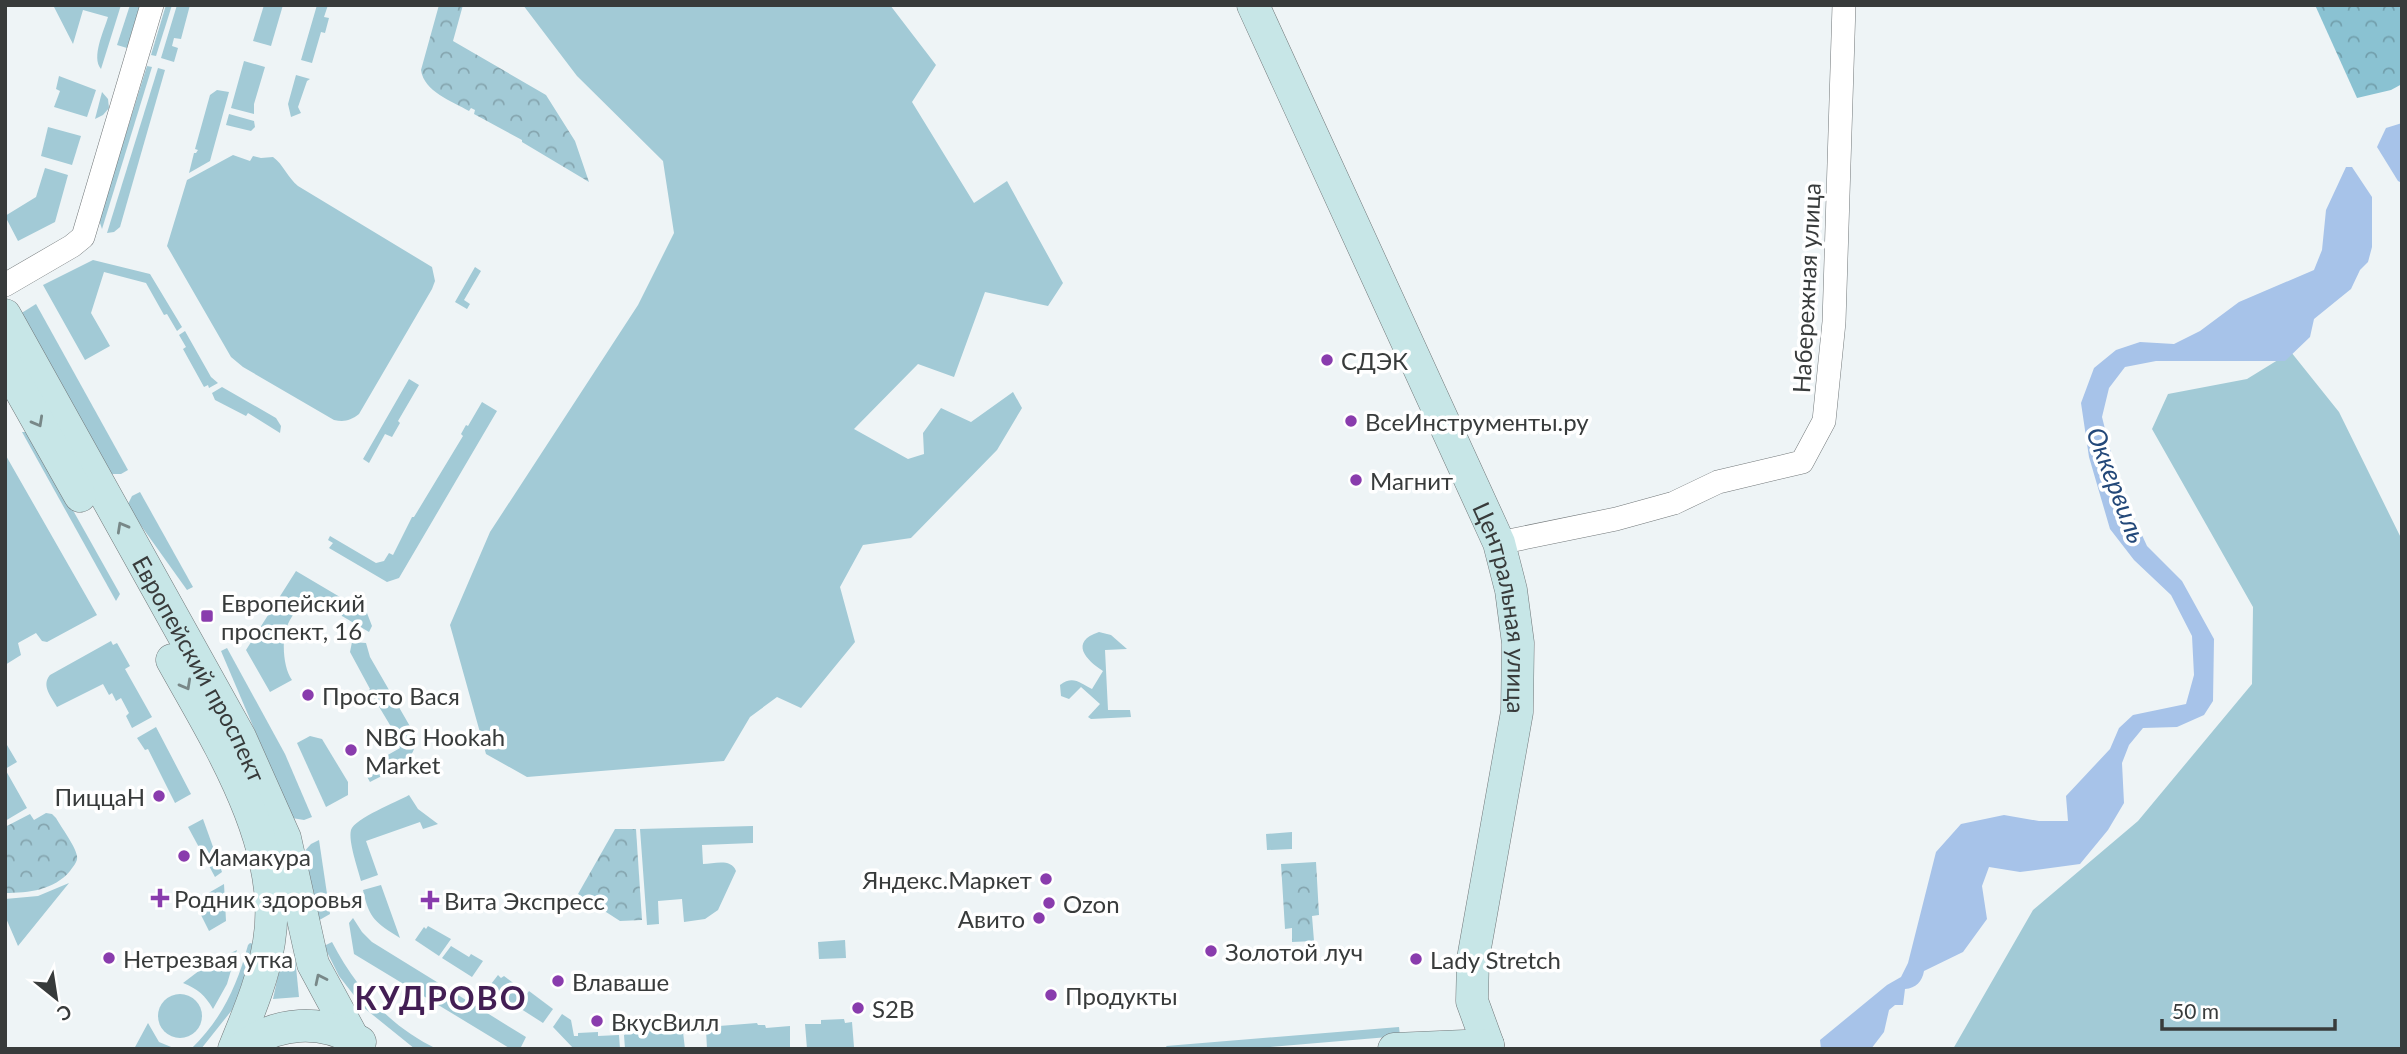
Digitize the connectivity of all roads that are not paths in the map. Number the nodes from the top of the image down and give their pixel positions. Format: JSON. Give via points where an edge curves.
{"nodes":[{"id":1,"x":152,"y":5,"type":"edge"},
{"id":2,"x":1253,"y":5,"type":"edge"},
{"id":3,"x":1844,"y":5,"type":"edge"},
{"id":4,"x":5,"y":285,"type":"edge"},
{"id":5,"x":5,"y":316,"type":"edge"},
{"id":6,"x":5,"y":363,"type":"edge"},
{"id":7,"x":1499,"y":543,"type":"junction"},
{"id":8,"x":1472,"y":1001,"type":"junction"},
{"id":9,"x":361,"y":1044,"type":"edge"},
{"id":10,"x":1428,"y":1047,"type":"junction"},
{"id":11,"x":1486,"y":1047,"type":"edge"},
{"id":12,"x":234,"y":1049,"type":"edge"},
{"id":13,"x":241,"y":1049,"type":"edge"},
{"id":14,"x":1394,"y":1049,"type":"edge"}],
"edges":[{"from":1,"to":4,"type":"street","via":[[83,237]]},
{"from":2,"to":7,"type":"street","name":"Центральная улица"},
{"from":3,"to":7,"type":"street","name":"Набережная улица","via":[[1834,322],[1824,421],[1802,462],[1718,482],[1674,503],[1616,519]]},
{"from":9,"to":5,"type":"street","name":"Европейский проспект","one_way":true,"via":[[313,964],[285,838],[251,758]]},
{"from":6,"to":12,"type":"street","name":"Европейский проспект","one_way":true,"via":[[218,743],[262,844],[271,898],[270,941],[259,986]]},
{"from":7,"to":8,"type":"street","name":"Центральная улица","via":[[1518,643],[1517,712],[1473,959]]},
{"from":8,"to":10,"type":"street","via":[[1460,1019]]},
{"from":8,"to":11,"type":"street","name":"Центральная улица"},
{"from":9,"to":13,"type":"street","via":[[322,1027],[297,1026],[257,1037]]},
{"from":10,"to":11,"type":"street"},
{"from":10,"to":14,"type":"street"}]}
